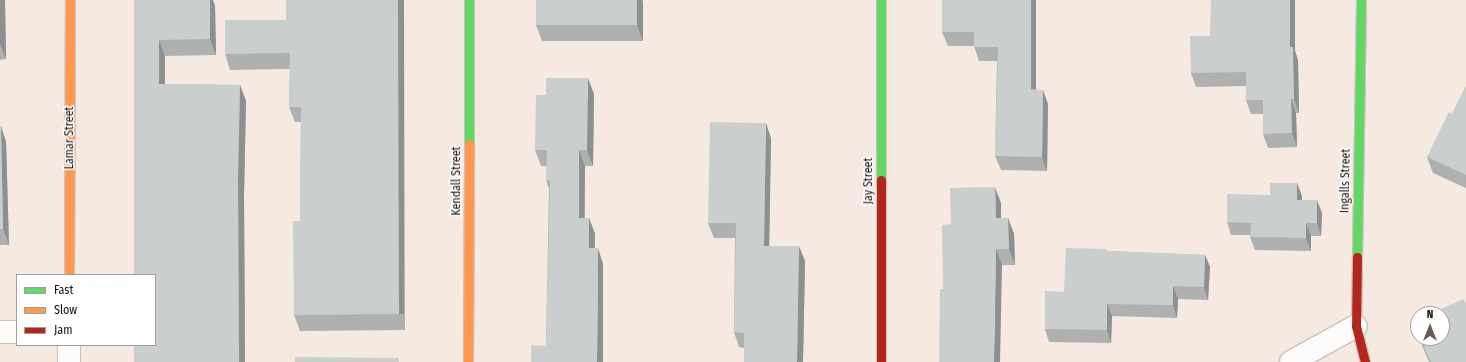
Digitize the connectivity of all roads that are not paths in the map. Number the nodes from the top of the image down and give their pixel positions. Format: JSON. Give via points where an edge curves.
{"nodes":[{"id":1,"x":70,"y":0,"type":"edge"},
{"id":2,"x":469,"y":0,"type":"edge"},
{"id":3,"x":881,"y":0,"type":"edge"},
{"id":4,"x":1362,"y":0,"type":"edge"},
{"id":5,"x":69,"y":274,"type":"edge"},
{"id":6,"x":1356,"y":326,"type":"junction"},
{"id":7,"x":0,"y":332,"type":"edge"},
{"id":8,"x":16,"y":332,"type":"edge"},
{"id":9,"x":69,"y":346,"type":"edge"},
{"id":10,"x":69,"y":362,"type":"edge"},
{"id":11,"x":468,"y":362,"type":"edge"},
{"id":12,"x":881,"y":362,"type":"edge"},
{"id":13,"x":1291,"y":362,"type":"edge"},
{"id":14,"x":1365,"y":362,"type":"edge"}],
"edges":[{"from":1,"to":5,"type":"street","name":"Lamar Street"},
{"from":2,"to":11,"type":"street","name":"Kendall Street"},
{"from":3,"to":12,"type":"street","name":"Jay Street"},
{"from":4,"to":6,"type":"street","name":"Ingalls Street"},
{"from":6,"to":13,"type":"street"},
{"from":6,"to":14,"type":"street","name":"Ingalls Street"},
{"from":7,"to":8,"type":"street"},
{"from":9,"to":10,"type":"street"}]}
